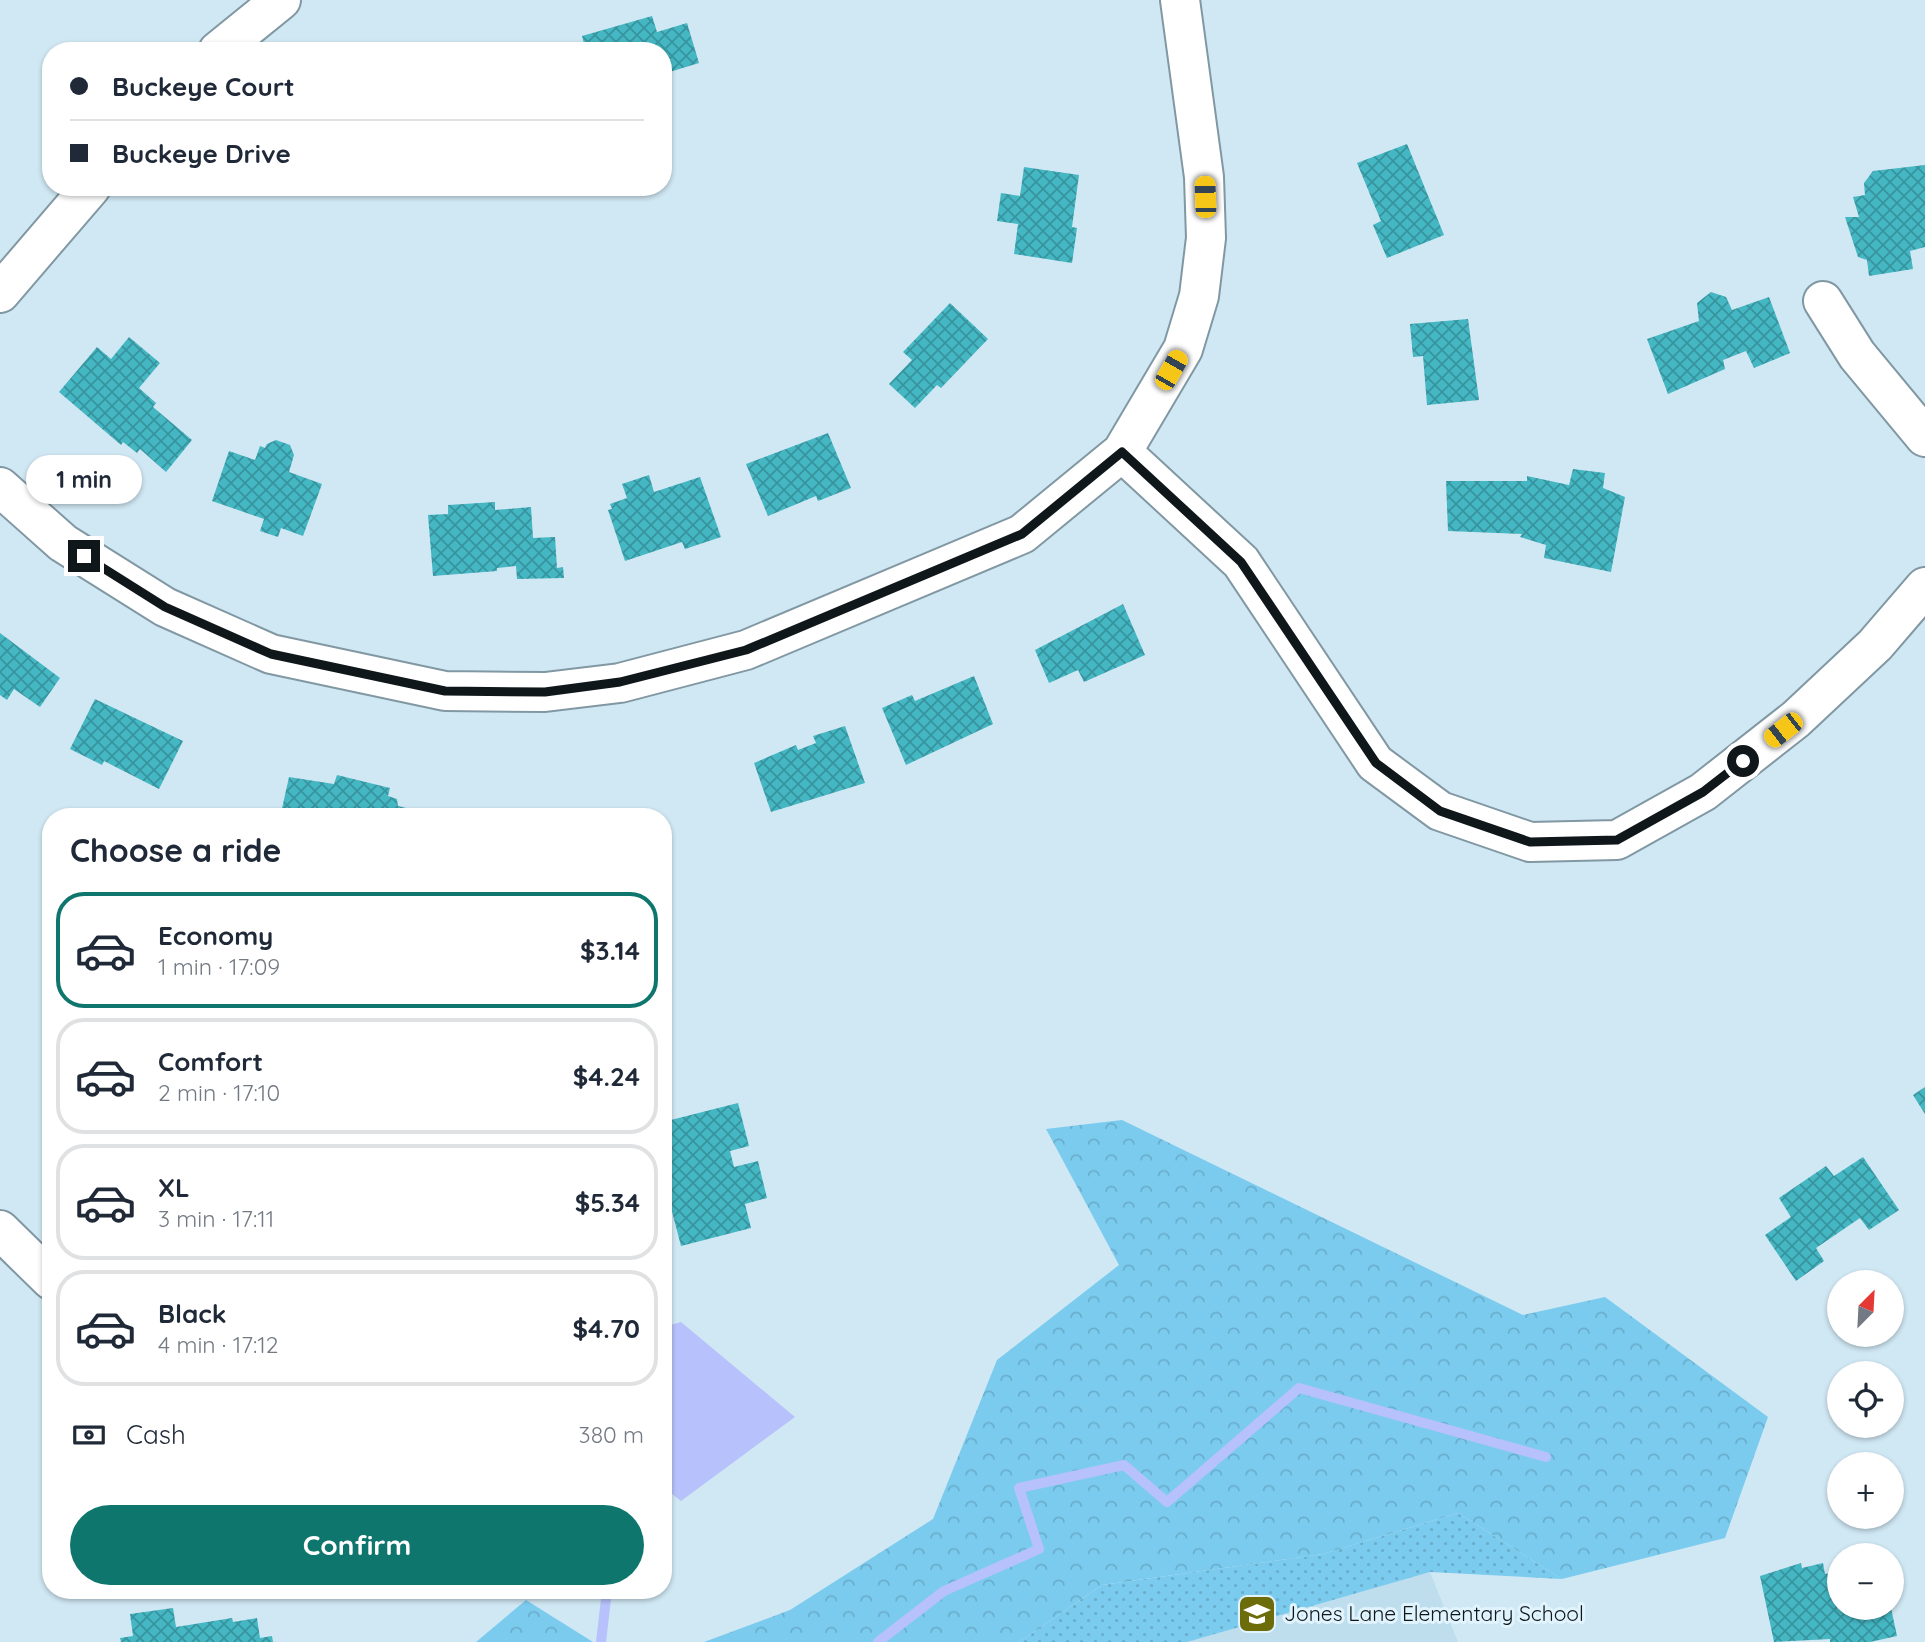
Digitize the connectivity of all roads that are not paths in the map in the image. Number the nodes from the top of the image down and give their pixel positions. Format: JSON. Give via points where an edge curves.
{"nodes":[{"id":1,"x":281,"y":0,"type":"edge"},
{"id":2,"x":1180,"y":0,"type":"edge"},
{"id":3,"x":229,"y":42,"type":"edge"},
{"id":4,"x":83,"y":196,"type":"edge"},
{"id":5,"x":0,"y":293,"type":"edge"},
{"id":6,"x":1823,"y":301,"type":"dead end"},
{"id":7,"x":1925,"y":437,"type":"edge"},
{"id":8,"x":1122,"y":452,"type":"junction"},
{"id":9,"x":0,"y":488,"type":"edge"},
{"id":10,"x":1925,"y":587,"type":"edge"},
{"id":11,"x":0,"y":1230,"type":"edge"},
{"id":12,"x":42,"y":1271,"type":"edge"}],
"edges":[{"from":1,"to":3,"type":"street"},
{"from":2,"to":8,"type":"street","via":[[1204,177],[1206,238],[1199,296],[1182,349]]},
{"from":4,"to":5,"type":"street"},
{"from":6,"to":7,"type":"street","via":[[1857,355]]},
{"from":8,"to":9,"type":"street","via":[[1022,534],[746,650],[620,682],[545,692],[445,691],[271,654],[165,607],[64,543]]},
{"from":8,"to":10,"type":"street","via":[[1241,562],[1376,763],[1440,811],[1530,842],[1617,840],[1703,792],[1796,719],[1875,645]]},
{"from":11,"to":12,"type":"street"}]}
